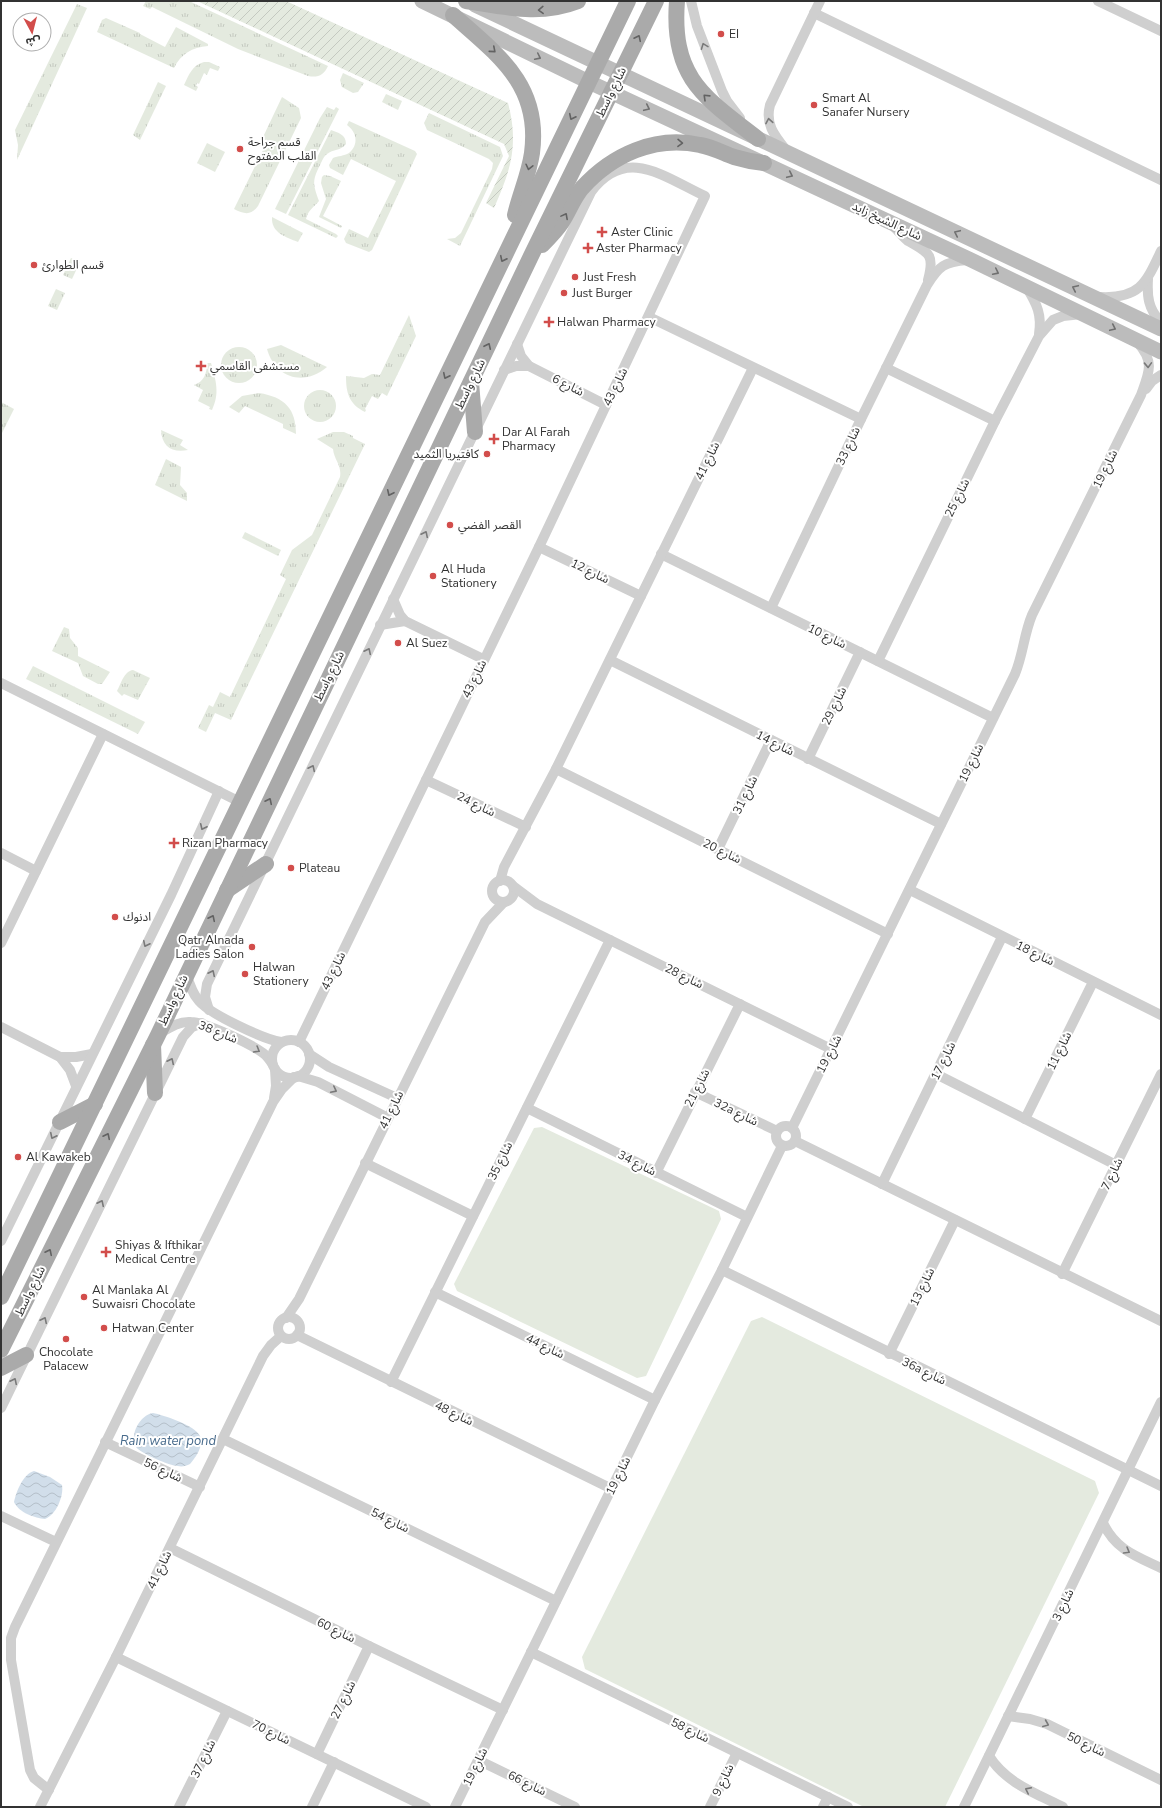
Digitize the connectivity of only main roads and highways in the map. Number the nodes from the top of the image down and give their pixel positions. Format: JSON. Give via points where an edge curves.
{"nodes":[{"id":1,"x":422,"y":1,"type":"edge"},
{"id":2,"x":466,"y":1,"type":"edge"},
{"id":3,"x":578,"y":1,"type":"edge"},
{"id":4,"x":628,"y":1,"type":"edge"},
{"id":5,"x":656,"y":1,"type":"edge"},
{"id":6,"x":676,"y":1,"type":"edge"},
{"id":7,"x":453,"y":15,"type":"junction"},
{"id":8,"x":598,"y":62,"type":"junction"},
{"id":9,"x":620,"y":73,"type":"junction"},
{"id":10,"x":589,"y":82,"type":"junction"},
{"id":11,"x":611,"y":92,"type":"junction"},
{"id":12,"x":758,"y":139,"type":"junction"},
{"id":13,"x":764,"y":163,"type":"junction"},
{"id":14,"x":514,"y":236,"type":"junction"},
{"id":15,"x":531,"y":256,"type":"junction"},
{"id":16,"x":1161,"y":329,"type":"edge"},
{"id":17,"x":1161,"y":352,"type":"edge"},
{"id":18,"x":471,"y":382,"type":"junction"},
{"id":19,"x":475,"y":432,"type":"road end"},
{"id":20,"x":266,"y":864,"type":"road end"},
{"id":21,"x":225,"y":892,"type":"junction"},
{"id":22,"x":155,"y":1039,"type":"junction"},
{"id":23,"x":155,"y":1093,"type":"road end"},
{"id":24,"x":95,"y":1104,"type":"junction"},
{"id":25,"x":60,"y":1122,"type":"road end"},
{"id":26,"x":1,"y":1297,"type":"edge"},
{"id":27,"x":1,"y":1350,"type":"edge"},
{"id":28,"x":26,"y":1355,"type":"road end"},
{"id":29,"x":1,"y":1368,"type":"edge"}],
"edges":[{"from":1,"to":7,"type":"main road","name":"شارع الشيخ زايد"},
{"from":3,"to":2,"type":"main road","one_way":true,"via":[[552,9],[529,10]]},
{"from":2,"to":8,"type":"main road","name":"شارع الشيخ زايد"},
{"from":4,"to":8,"type":"main road","name":"شارع واسط"},
{"from":9,"to":5,"type":"main road","name":"شارع واسط","one_way":true},
{"from":12,"to":6,"type":"main road","one_way":true,"via":[[716,106],[690,78],[678,43]]},
{"from":7,"to":10,"type":"main road","name":"شارع الشيخ زايد","one_way":true},
{"from":7,"to":14,"type":"main road","one_way":true,"via":[[506,63],[522,87],[527,100],[532,127],[532,147],[514,222]]},
{"from":8,"to":9,"type":"main road","name":"شارع الشيخ زايد"},
{"from":8,"to":10,"type":"main road","name":"شارع واسط"},
{"from":9,"to":11,"type":"main road","name":"شارع واسط"},
{"from":9,"to":12,"type":"main road","name":"شارع الشيخ زايد"},
{"from":10,"to":11,"type":"main road","name":"شارع الشيخ زايد"},
{"from":10,"to":14,"type":"main road","name":"شارع واسط","one_way":true},
{"from":11,"to":13,"type":"main road","name":"شارع الشيخ زايد","one_way":true},
{"from":11,"to":15,"type":"main road","name":"شارع واسط"},
{"from":16,"to":12,"type":"main road","name":"شارع الشيخ زايد","one_way":true},
{"from":15,"to":13,"type":"main road","one_way":true,"via":[[558,227],[577,195],[597,179],[614,160],[624,155],[663,143],[687,143]]},
{"from":13,"to":17,"type":"main road","name":"شارع الشيخ زايد","one_way":true},
{"from":14,"to":24,"type":"main road","name":"شارع واسط","one_way":true},
{"from":18,"to":15,"type":"main road","name":"شارع واسط","one_way":true},
{"from":18,"to":19,"type":"main road"},
{"from":21,"to":18,"type":"main road","name":"شارع واسط","one_way":true},
{"from":20,"to":21,"type":"main road"},
{"from":22,"to":21,"type":"main road","name":"شارع واسط","one_way":true},
{"from":22,"to":23,"type":"main road"},
{"from":27,"to":22,"type":"main road","name":"شارع واسط","one_way":true},
{"from":24,"to":25,"type":"main road"},
{"from":24,"to":26,"type":"main road","name":"شارع واسط"},
{"from":28,"to":29,"type":"main road"}]}
